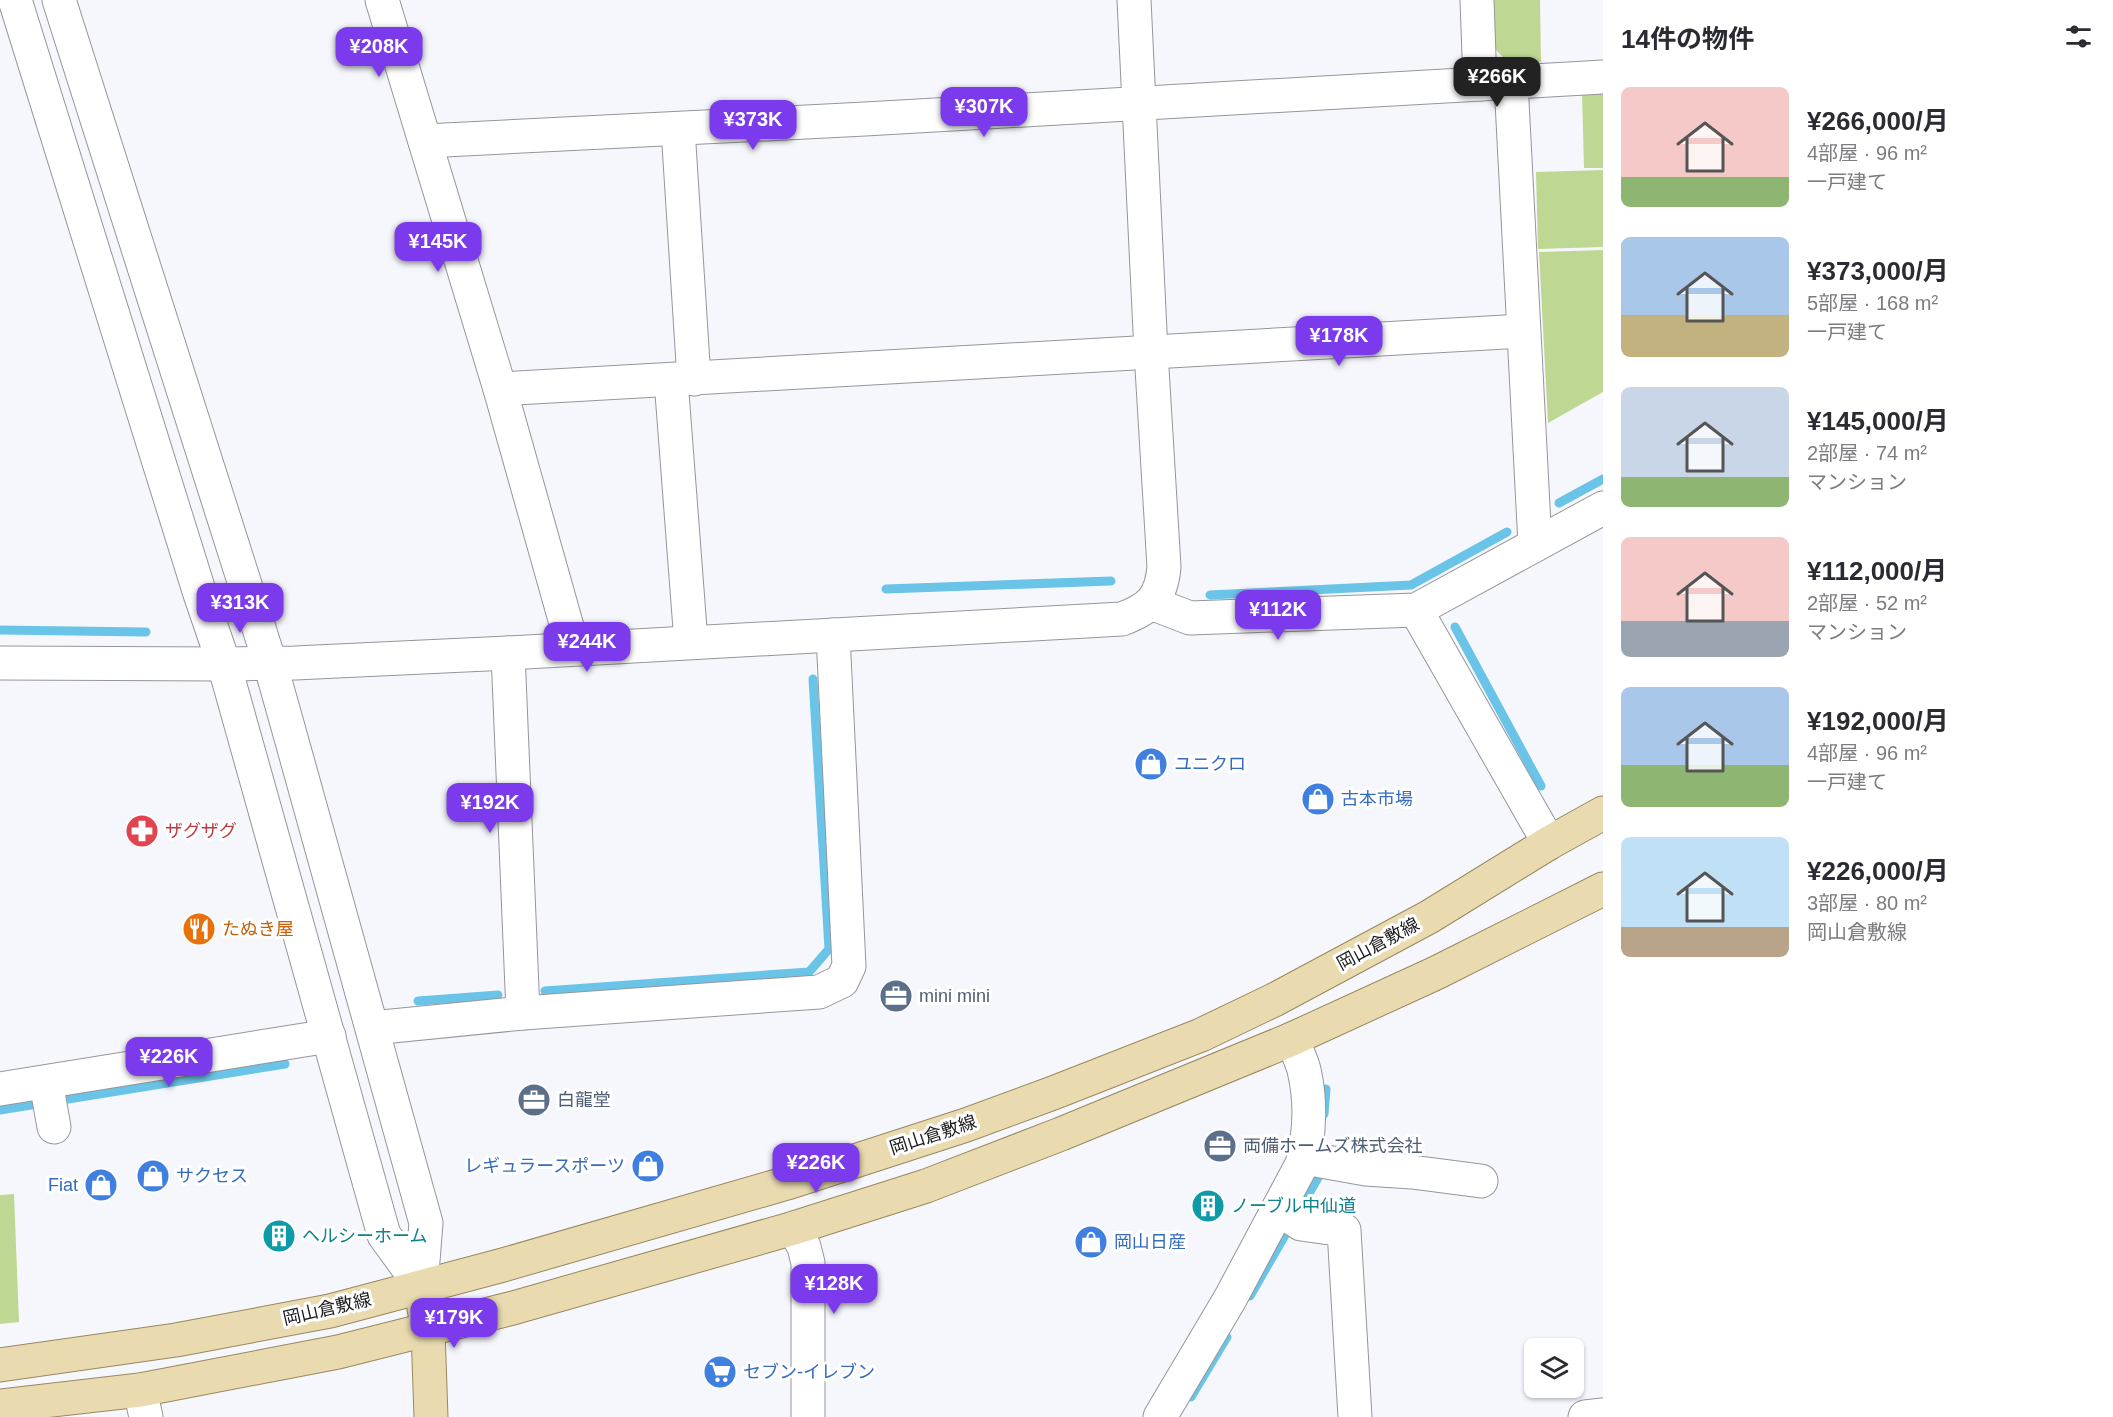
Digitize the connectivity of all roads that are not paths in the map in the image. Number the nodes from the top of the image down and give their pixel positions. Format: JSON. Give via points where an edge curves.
{"nodes":[{"id":1,"x":15,"y":0,"type":"edge"},
{"id":2,"x":59,"y":0,"type":"edge"},
{"id":3,"x":382,"y":0,"type":"edge"},
{"id":4,"x":1134,"y":0,"type":"edge"},
{"id":5,"x":1477,"y":0,"type":"edge"},
{"id":6,"x":1603,"y":77,"type":"edge"},
{"id":7,"x":1495,"y":83,"type":"junction"},
{"id":8,"x":1140,"y":103,"type":"junction"},
{"id":9,"x":678,"y":129,"type":"junction"},
{"id":10,"x":425,"y":141,"type":"junction"},
{"id":11,"x":1523,"y":331,"type":"junction"},
{"id":12,"x":1151,"y":352,"type":"junction"},
{"id":13,"x":682,"y":380,"type":"junction"},
{"id":14,"x":500,"y":389,"type":"junction"},
{"id":15,"x":1603,"y":508,"type":"edge"},
{"id":16,"x":1535,"y":545,"type":"junction"},
{"id":17,"x":1151,"y":603,"type":"junction"},
{"id":18,"x":1416,"y":610,"type":"junction"},
{"id":19,"x":833,"y":635,"type":"junction"},
{"id":20,"x":691,"y":642,"type":"junction"},
{"id":21,"x":573,"y":648,"type":"junction"},
{"id":22,"x":508,"y":653,"type":"junction"},
{"id":23,"x":0,"y":663,"type":"edge"},
{"id":24,"x":270,"y":663,"type":"junction"},
{"id":25,"x":224,"y":664,"type":"junction"},
{"id":26,"x":1603,"y":813,"type":"edge"},
{"id":27,"x":1549,"y":843,"type":"junction"},
{"id":28,"x":1603,"y":889,"type":"edge"},
{"id":29,"x":524,"y":1013,"type":"junction"},
{"id":30,"x":372,"y":1028,"type":"junction"},
{"id":31,"x":329,"y":1036,"type":"junction"},
{"id":32,"x":1292,"y":1039,"type":"junction"},
{"id":33,"x":0,"y":1089,"type":"edge"},
{"id":34,"x":1315,"y":1160,"type":"junction"},
{"id":35,"x":1481,"y":1181,"type":"dead end"},
{"id":36,"x":1289,"y":1217,"type":"junction"},
{"id":37,"x":794,"y":1228,"type":"junction"},
{"id":38,"x":421,"y":1286,"type":"junction"},
{"id":39,"x":428,"y":1329,"type":"junction"},
{"id":40,"x":0,"y":1365,"type":"edge"},
{"id":41,"x":143,"y":1403,"type":"edge"},
{"id":42,"x":0,"y":1406,"type":"edge"},
{"id":43,"x":60,"y":1408,"type":"edge"},
{"id":44,"x":1603,"y":1415,"type":"edge"},
{"id":45,"x":431,"y":1417,"type":"edge"},
{"id":46,"x":808,"y":1417,"type":"edge"},
{"id":47,"x":1160,"y":1417,"type":"edge"},
{"id":48,"x":1355,"y":1417,"type":"edge"},
{"id":49,"x":1585,"y":1417,"type":"edge"}],
"edges":[{"from":1,"to":25,"type":"street"},
{"from":2,"to":24,"type":"street"},
{"from":3,"to":10,"type":"street"},
{"from":4,"to":8,"type":"street"},
{"from":5,"to":7,"type":"street"},
{"from":6,"to":7,"type":"street"},
{"from":7,"to":8,"type":"street"},
{"from":7,"to":11,"type":"street"},
{"from":8,"to":9,"type":"street"},
{"from":8,"to":12,"type":"street"},
{"from":9,"to":10,"type":"street"},
{"from":9,"to":13,"type":"street"},
{"from":10,"to":14,"type":"street"},
{"from":11,"to":12,"type":"street"},
{"from":11,"to":16,"type":"street"},
{"from":12,"to":13,"type":"street"},
{"from":12,"to":17,"type":"street","via":[[1164,567],[1162,585]]},
{"from":13,"to":14,"type":"street"},
{"from":13,"to":20,"type":"street"},
{"from":14,"to":21,"type":"street"},
{"from":15,"to":16,"type":"street"},
{"from":16,"to":18,"type":"street"},
{"from":17,"to":18,"type":"street","via":[[1190,618]]},
{"from":17,"to":19,"type":"street","via":[[1122,619]]},
{"from":18,"to":27,"type":"street"},
{"from":19,"to":20,"type":"street"},
{"from":19,"to":29,"type":"street","via":[[849,966],[842,981],[819,992]]},
{"from":20,"to":21,"type":"street"},
{"from":21,"to":22,"type":"street"},
{"from":22,"to":24,"type":"street"},
{"from":22,"to":29,"type":"street"},
{"from":23,"to":25,"type":"street"},
{"from":24,"to":25,"type":"street"},
{"from":24,"to":30,"type":"street"},
{"from":25,"to":31,"type":"street"},
{"from":26,"to":27,"type":"main road","name":"岡山倉敷線"},
{"from":27,"to":38,"type":"main road","name":"岡山倉敷線","via":[[1429,917],[1274,1000],[1201,1035],[1085,1081],[966,1125],[787,1183]]},
{"from":28,"to":32,"type":"main road","via":[[1436,973]]},
{"from":29,"to":30,"type":"street"},
{"from":30,"to":38,"type":"street","via":[[426,1223]]},
{"from":31,"to":33,"type":"street","via":[[50,1104]]},
{"from":31,"to":38,"type":"street","via":[[384,1235]]},
{"from":32,"to":34,"type":"street","via":[[1304,1069],[1308,1143]]},
{"from":32,"to":37,"type":"main road","via":[[926,1186]]},
{"from":34,"to":35,"type":"street"},
{"from":34,"to":36,"type":"street"},
{"from":36,"to":47,"type":"street","via":[[1230,1299]]},
{"from":36,"to":48,"type":"street","via":[[1344,1230]]},
{"from":37,"to":39,"type":"main road"},
{"from":37,"to":46,"type":"street","via":[[808,1263]]},
{"from":38,"to":39,"type":"main road"},
{"from":38,"to":40,"type":"main road","name":"岡山倉敷線","via":[[330,1311],[177,1340]]},
{"from":39,"to":41,"type":"main road"},
{"from":39,"to":45,"type":"main road"},
{"from":41,"to":43,"type":"main road"},
{"from":42,"to":43,"type":"main road"},
{"from":44,"to":49,"type":"street"}]}
